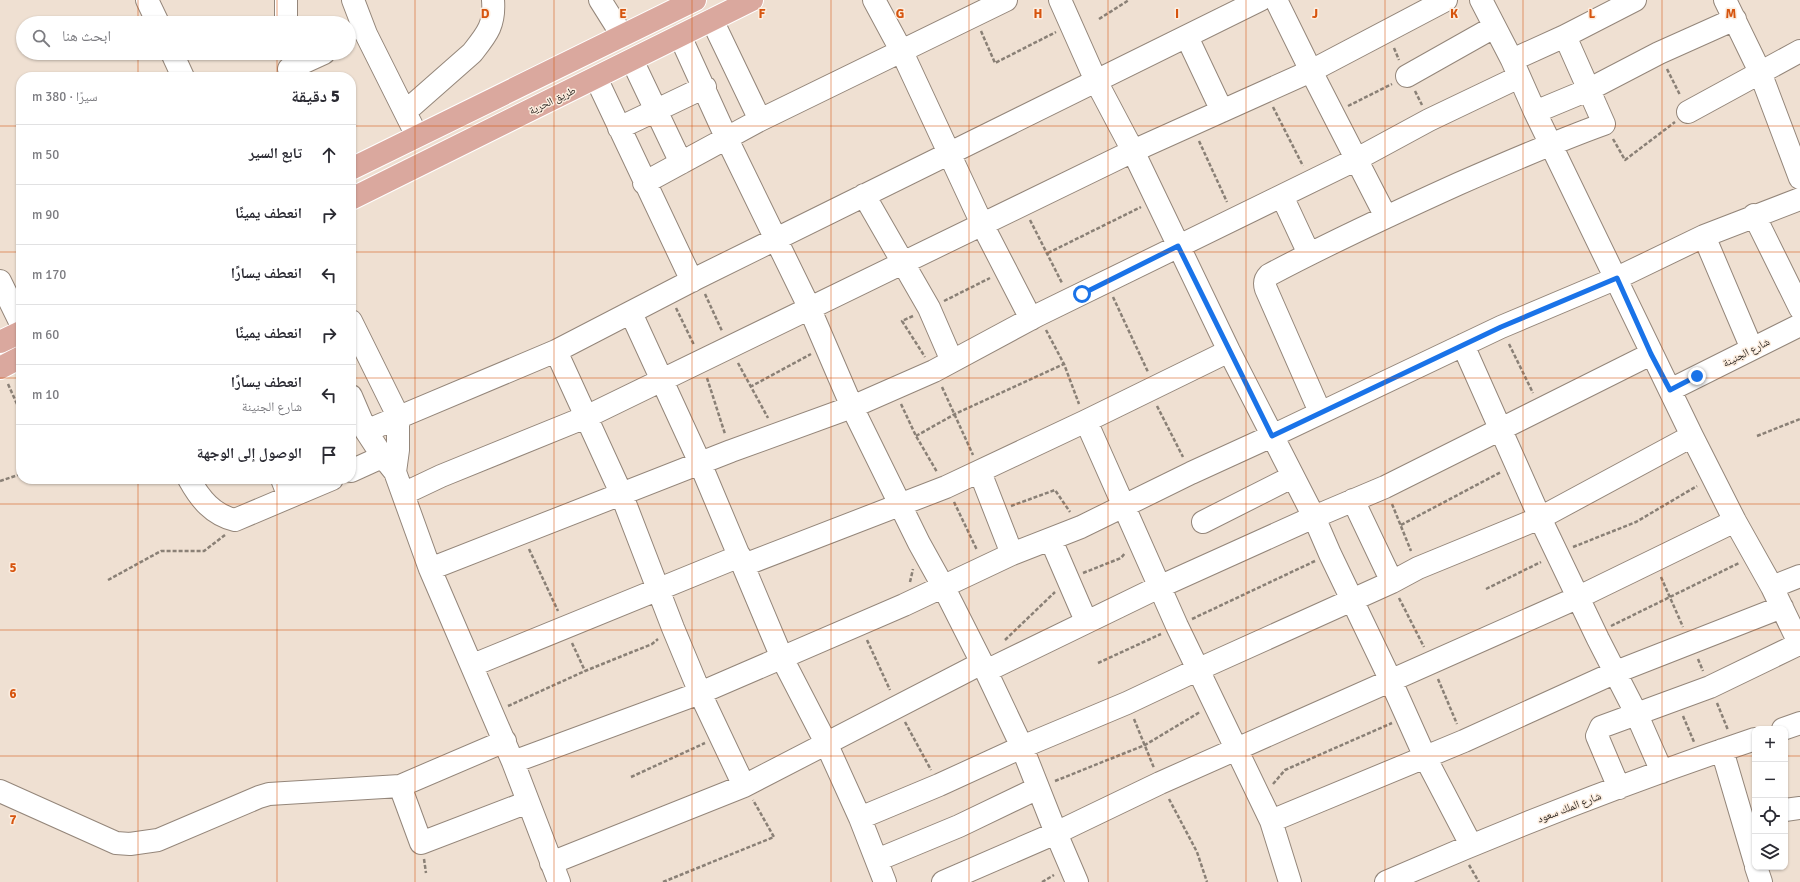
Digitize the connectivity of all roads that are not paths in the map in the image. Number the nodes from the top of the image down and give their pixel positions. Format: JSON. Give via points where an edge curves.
{"nodes":[{"id":1,"x":147,"y":0,"type":"edge"},
{"id":2,"x":286,"y":0,"type":"edge"},
{"id":3,"x":353,"y":0,"type":"edge"},
{"id":4,"x":493,"y":0,"type":"edge"},
{"id":5,"x":600,"y":0,"type":"edge"},
{"id":6,"x":695,"y":0,"type":"edge"},
{"id":7,"x":752,"y":0,"type":"edge"},
{"id":8,"x":874,"y":0,"type":"edge"},
{"id":9,"x":1006,"y":0,"type":"edge"},
{"id":10,"x":1060,"y":0,"type":"edge"},
{"id":11,"x":1260,"y":0,"type":"edge"},
{"id":12,"x":1276,"y":0,"type":"edge"},
{"id":13,"x":1446,"y":0,"type":"edge"},
{"id":14,"x":1480,"y":0,"type":"edge"},
{"id":15,"x":1635,"y":0,"type":"edge"},
{"id":16,"x":1725,"y":0,"type":"edge"},
{"id":17,"x":971,"y":8,"type":"edge"},
{"id":18,"x":155,"y":16,"type":"edge"},
{"id":19,"x":286,"y":16,"type":"edge"},
{"id":20,"x":355,"y":16,"type":"edge"},
{"id":21,"x":1735,"y":19,"type":"junction"},
{"id":22,"x":712,"y":20,"type":"junction"},
{"id":23,"x":1494,"y":27,"type":"junction"},
{"id":24,"x":622,"y":36,"type":"junction"},
{"id":25,"x":680,"y":36,"type":"junction"},
{"id":26,"x":1565,"y":36,"type":"junction"},
{"id":27,"x":1187,"y":37,"type":"junction"},
{"id":28,"x":357,"y":38,"type":"edge"},
{"id":29,"x":1800,"y":51,"type":"edge"},
{"id":30,"x":902,"y":52,"type":"junction"},
{"id":31,"x":175,"y":60,"type":"edge"},
{"id":32,"x":305,"y":60,"type":"edge"},
{"id":33,"x":632,"y":60,"type":"junction"},
{"id":34,"x":288,"y":66,"type":"edge"},
{"id":35,"x":1516,"y":68,"type":"junction"},
{"id":36,"x":1311,"y":71,"type":"junction"},
{"id":37,"x":181,"y":72,"type":"edge"},
{"id":38,"x":1760,"y":72,"type":"junction"},
{"id":39,"x":1407,"y":76,"type":"road end"},
{"id":40,"x":596,"y":78,"type":"junction"},
{"id":41,"x":1096,"y":81,"type":"junction"},
{"id":42,"x":704,"y":87,"type":"junction"},
{"id":43,"x":1588,"y":90,"type":"junction"},
{"id":44,"x":656,"y":110,"type":"junction"},
{"id":45,"x":1222,"y":111,"type":"junction"},
{"id":46,"x":405,"y":112,"type":"junction"},
{"id":47,"x":1535,"y":112,"type":"junction"},
{"id":48,"x":1688,"y":112,"type":"road end"},
{"id":49,"x":760,"y":120,"type":"junction"},
{"id":50,"x":619,"y":128,"type":"junction"},
{"id":51,"x":417,"y":136,"type":"junction"},
{"id":52,"x":726,"y":137,"type":"junction"},
{"id":53,"x":1551,"y":143,"type":"junction"},
{"id":54,"x":1133,"y":151,"type":"junction"},
{"id":55,"x":951,"y":154,"type":"junction"},
{"id":56,"x":1796,"y":154,"type":"edge"},
{"id":57,"x":1357,"y":159,"type":"junction"},
{"id":58,"x":681,"y":163,"type":"junction"},
{"id":59,"x":356,"y":166,"type":"edge"},
{"id":60,"x":1800,"y":178,"type":"edge"},
{"id":61,"x":644,"y":183,"type":"junction"},
{"id":62,"x":864,"y":195,"type":"junction"},
{"id":63,"x":1282,"y":196,"type":"junction"},
{"id":64,"x":356,"y":197,"type":"edge"},
{"id":65,"x":1798,"y":204,"type":"edge"},
{"id":66,"x":1754,"y":215,"type":"junction"},
{"id":67,"x":1386,"y":217,"type":"junction"},
{"id":68,"x":982,"y":224,"type":"junction"},
{"id":69,"x":1704,"y":236,"type":"junction"},
{"id":70,"x":777,"y":239,"type":"junction"},
{"id":71,"x":1178,"y":246,"type":"junction"},
{"id":72,"x":1308,"y":254,"type":"junction"},
{"id":73,"x":902,"y":263,"type":"junction"},
{"id":74,"x":1617,"y":278,"type":"junction"},
{"id":75,"x":694,"y":280,"type":"junction"},
{"id":76,"x":0,"y":281,"type":"edge"},
{"id":77,"x":809,"y":307,"type":"junction"},
{"id":78,"x":1800,"y":308,"type":"edge"},
{"id":79,"x":631,"y":313,"type":"junction"},
{"id":80,"x":16,"y":314,"type":"edge"},
{"id":81,"x":1034,"y":317,"type":"junction"},
{"id":82,"x":1800,"y":325,"type":"edge"},
{"id":83,"x":356,"y":331,"type":"edge"},
{"id":84,"x":16,"y":334,"type":"edge"},
{"id":85,"x":0,"y":342,"type":"edge"},
{"id":86,"x":1463,"y":345,"type":"junction"},
{"id":87,"x":1752,"y":349,"type":"junction"},
{"id":88,"x":556,"y":351,"type":"junction"},
{"id":89,"x":1229,"y":351,"type":"junction"},
{"id":90,"x":1651,"y":354,"type":"junction"},
{"id":91,"x":16,"y":360,"type":"edge"},
{"id":92,"x":943,"y":366,"type":"junction"},
{"id":93,"x":0,"y":368,"type":"edge"},
{"id":94,"x":662,"y":379,"type":"junction"},
{"id":95,"x":1670,"y":390,"type":"junction"},
{"id":96,"x":852,"y":407,"type":"junction"},
{"id":97,"x":356,"y":408,"type":"edge"},
{"id":98,"x":1320,"y":412,"type":"junction"},
{"id":99,"x":398,"y":416,"type":"junction"},
{"id":100,"x":586,"y":417,"type":"junction"},
{"id":101,"x":1086,"y":421,"type":"junction"},
{"id":102,"x":1501,"y":429,"type":"junction"},
{"id":103,"x":366,"y":431,"type":"junction"},
{"id":104,"x":1272,"y":436,"type":"junction"},
{"id":105,"x":1692,"y":436,"type":"junction"},
{"id":106,"x":392,"y":460,"type":"junction"},
{"id":107,"x":700,"y":463,"type":"junction"},
{"id":108,"x":356,"y":470,"type":"edge"},
{"id":109,"x":980,"y":472,"type":"junction"},
{"id":110,"x":1292,"y":477,"type":"junction"},
{"id":111,"x":192,"y":484,"type":"edge"},
{"id":112,"x":306,"y":484,"type":"edge"},
{"id":113,"x":286,"y":488,"type":"edge"},
{"id":114,"x":621,"y":493,"type":"junction"},
{"id":115,"x":403,"y":494,"type":"junction"},
{"id":116,"x":1353,"y":500,"type":"junction"},
{"id":117,"x":900,"y":505,"type":"junction"},
{"id":118,"x":1122,"y":506,"type":"junction"},
{"id":119,"x":1314,"y":517,"type":"junction"},
{"id":120,"x":1540,"y":518,"type":"junction"},
{"id":121,"x":1735,"y":521,"type":"junction"},
{"id":122,"x":1203,"y":522,"type":"dead end"},
{"id":123,"x":1050,"y":540,"type":"junction"},
{"id":124,"x":1012,"y":554,"type":"junction"},
{"id":125,"x":742,"y":560,"type":"junction"},
{"id":126,"x":430,"y":569,"type":"junction"},
{"id":127,"x":1800,"y":576,"type":"edge"},
{"id":128,"x":1392,"y":582,"type":"junction"},
{"id":129,"x":1159,"y":587,"type":"junction"},
{"id":130,"x":1772,"y":587,"type":"junction"},
{"id":131,"x":944,"y":588,"type":"junction"},
{"id":132,"x":659,"y":589,"type":"junction"},
{"id":133,"x":1579,"y":597,"type":"junction"},
{"id":134,"x":1353,"y":600,"type":"junction"},
{"id":135,"x":1782,"y":607,"type":"junction"},
{"id":136,"x":1086,"y":622,"type":"junction"},
{"id":137,"x":1800,"y":644,"type":"edge"},
{"id":138,"x":782,"y":658,"type":"junction"},
{"id":139,"x":473,"y":665,"type":"junction"},
{"id":140,"x":984,"y":667,"type":"junction"},
{"id":141,"x":1199,"y":669,"type":"junction"},
{"id":142,"x":1616,"y":672,"type":"junction"},
{"id":143,"x":1390,"y":679,"type":"junction"},
{"id":144,"x":700,"y":693,"type":"junction"},
{"id":145,"x":1637,"y":715,"type":"junction"},
{"id":146,"x":1800,"y":723,"type":"edge"},
{"id":147,"x":1788,"y":727,"type":"edge"},
{"id":148,"x":1752,"y":740,"type":"edge"},
{"id":149,"x":505,"y":741,"type":"junction"},
{"id":150,"x":826,"y":743,"type":"junction"},
{"id":151,"x":1022,"y":747,"type":"junction"},
{"id":152,"x":1728,"y":748,"type":"junction"},
{"id":153,"x":1236,"y":749,"type":"junction"},
{"id":154,"x":1426,"y":757,"type":"junction"},
{"id":155,"x":513,"y":762,"type":"junction"},
{"id":156,"x":1662,"y":772,"type":"junction"},
{"id":157,"x":400,"y":786,"type":"junction"},
{"id":158,"x":744,"y":786,"type":"junction"},
{"id":159,"x":1038,"y":788,"type":"junction"},
{"id":160,"x":1619,"y":788,"type":"junction"},
{"id":161,"x":0,"y":791,"type":"edge"},
{"id":162,"x":528,"y":802,"type":"junction"},
{"id":163,"x":1800,"y":808,"type":"edge"},
{"id":164,"x":1788,"y":810,"type":"edge"},
{"id":165,"x":1749,"y":814,"type":"edge"},
{"id":166,"x":860,"y":818,"type":"junction"},
{"id":167,"x":1271,"y":821,"type":"junction"},
{"id":168,"x":1056,"y":834,"type":"junction"},
{"id":169,"x":1752,"y":838,"type":"edge"},
{"id":170,"x":1471,"y":845,"type":"junction"},
{"id":171,"x":877,"y":860,"type":"junction"},
{"id":172,"x":1757,"y":870,"type":"edge"},
{"id":173,"x":555,"y":873,"type":"edge"},
{"id":174,"x":885,"y":882,"type":"edge"},
{"id":175,"x":943,"y":882,"type":"edge"},
{"id":176,"x":1077,"y":882,"type":"edge"},
{"id":177,"x":1290,"y":882,"type":"edge"},
{"id":178,"x":1386,"y":882,"type":"edge"},
{"id":179,"x":1761,"y":882,"type":"edge"}],
"edges":[{"from":1,"to":18,"type":"street"},
{"from":2,"to":19,"type":"street"},
{"from":3,"to":20,"type":"street"},
{"from":4,"to":46,"type":"street","via":[[494,15],[481,42]]},
{"from":5,"to":24,"type":"street"},
{"from":6,"to":24,"type":"main road"},
{"from":7,"to":22,"type":"main road","name":"طريق الحرية"},
{"from":8,"to":30,"type":"street"},
{"from":9,"to":17,"type":"street"},
{"from":10,"to":41,"type":"street"},
{"from":11,"to":27,"type":"street"},
{"from":12,"to":36,"type":"street"},
{"from":13,"to":36,"type":"street"},
{"from":14,"to":23,"type":"street"},
{"from":15,"to":26,"type":"street"},
{"from":16,"to":21,"type":"street"},
{"from":17,"to":30,"type":"street"},
{"from":21,"to":38,"type":"street"},
{"from":21,"to":43,"type":"street","via":[[1659,53]]},
{"from":22,"to":25,"type":"main road","name":"طريق الحرية"},
{"from":22,"to":49,"type":"street"},
{"from":23,"to":35,"type":"street"},
{"from":23,"to":39,"type":"street"},
{"from":24,"to":51,"type":"main road"},
{"from":25,"to":33,"type":"main road","name":"طريق الحرية"},
{"from":25,"to":42,"type":"street"},
{"from":26,"to":35,"type":"street"},
{"from":26,"to":43,"type":"street"},
{"from":27,"to":41,"type":"street"},
{"from":27,"to":45,"type":"street"},
{"from":28,"to":46,"type":"street"},
{"from":29,"to":38,"type":"street"},
{"from":30,"to":49,"type":"street"},
{"from":30,"to":55,"type":"street"},
{"from":31,"to":37,"type":"street"},
{"from":32,"to":34,"type":"street"},
{"from":33,"to":40,"type":"main road","name":"طريق الحرية"},
{"from":33,"to":44,"type":"street"},
{"from":35,"to":47,"type":"street"},
{"from":35,"to":57,"type":"street"},
{"from":36,"to":45,"type":"street"},
{"from":36,"to":57,"type":"street"},
{"from":38,"to":48,"type":"street"},
{"from":38,"to":56,"type":"street"},
{"from":40,"to":50,"type":"street"},
{"from":40,"to":64,"type":"main road","name":"طريق الحرية"},
{"from":41,"to":54,"type":"street"},
{"from":41,"to":55,"type":"street"},
{"from":42,"to":44,"type":"street"},
{"from":42,"to":52,"type":"street"},
{"from":43,"to":47,"type":"street"},
{"from":43,"to":53,"type":"street","via":[[1604,124]]},
{"from":44,"to":50,"type":"street"},
{"from":44,"to":58,"type":"street"},
{"from":45,"to":54,"type":"street"},
{"from":46,"to":51,"type":"street"},
{"from":47,"to":53,"type":"street"},
{"from":49,"to":52,"type":"street"},
{"from":50,"to":61,"type":"street"},
{"from":51,"to":59,"type":"main road"},
{"from":52,"to":58,"type":"street"},
{"from":52,"to":70,"type":"street"},
{"from":53,"to":67,"type":"street"},
{"from":53,"to":74,"type":"street"},
{"from":54,"to":68,"type":"street"},
{"from":54,"to":71,"type":"street"},
{"from":55,"to":62,"type":"street"},
{"from":55,"to":68,"type":"street"},
{"from":56,"to":60,"type":"street"},
{"from":57,"to":63,"type":"street"},
{"from":57,"to":67,"type":"street"},
{"from":58,"to":61,"type":"street"},
{"from":61,"to":75,"type":"street"},
{"from":62,"to":70,"type":"street"},
{"from":62,"to":73,"type":"street"},
{"from":63,"to":71,"type":"street"},
{"from":63,"to":72,"type":"street"},
{"from":65,"to":66,"type":"street"},
{"from":66,"to":69,"type":"street"},
{"from":66,"to":78,"type":"street"},
{"from":67,"to":72,"type":"street"},
{"from":68,"to":73,"type":"street"},
{"from":68,"to":81,"type":"street"},
{"from":69,"to":74,"type":"street"},
{"from":69,"to":87,"type":"street"},
{"from":70,"to":75,"type":"street"},
{"from":70,"to":77,"type":"street"},
{"from":71,"to":81,"type":"street"},
{"from":71,"to":89,"type":"street"},
{"from":72,"to":98,"type":"street","via":[[1269,275],[1265,280],[1265,286]]},
{"from":73,"to":77,"type":"street"},
{"from":73,"to":92,"type":"street","via":[[929,308]]},
{"from":74,"to":86,"type":"street"},
{"from":74,"to":90,"type":"street"},
{"from":75,"to":79,"type":"street"},
{"from":76,"to":80,"type":"street"},
{"from":77,"to":94,"type":"street"},
{"from":77,"to":96,"type":"street"},
{"from":79,"to":88,"type":"street"},
{"from":79,"to":94,"type":"street"},
{"from":81,"to":92,"type":"street"},
{"from":82,"to":87,"type":"street","name":"شارع الجنينة"},
{"from":83,"to":99,"type":"street"},
{"from":84,"to":85,"type":"main road"},
{"from":86,"to":98,"type":"street"},
{"from":86,"to":102,"type":"street"},
{"from":87,"to":95,"type":"street","name":"شارع الجنينة"},
{"from":88,"to":99,"type":"street"},
{"from":88,"to":100,"type":"street"},
{"from":89,"to":101,"type":"street"},
{"from":89,"to":104,"type":"street"},
{"from":90,"to":95,"type":"street"},
{"from":90,"to":102,"type":"street"},
{"from":91,"to":93,"type":"main road"},
{"from":92,"to":96,"type":"street"},
{"from":94,"to":100,"type":"street"},
{"from":94,"to":107,"type":"street"},
{"from":95,"to":105,"type":"street"},
{"from":96,"to":107,"type":"street"},
{"from":96,"to":117,"type":"street"},
{"from":97,"to":103,"type":"street"},
{"from":98,"to":104,"type":"street"},
{"from":99,"to":103,"type":"street"},
{"from":99,"to":106,"type":"street"},
{"from":100,"to":114,"type":"street"},
{"from":100,"to":115,"type":"street"},
{"from":101,"to":109,"type":"street"},
{"from":101,"to":118,"type":"street"},
{"from":102,"to":116,"type":"street","via":[[1385,487]]},
{"from":102,"to":120,"type":"street"},
{"from":103,"to":106,"type":"street"},
{"from":104,"to":110,"type":"street"},
{"from":104,"to":118,"type":"street"},
{"from":105,"to":120,"type":"street"},
{"from":105,"to":121,"type":"street"},
{"from":106,"to":108,"type":"street"},
{"from":106,"to":115,"type":"street"},
{"from":107,"to":114,"type":"street"},
{"from":107,"to":125,"type":"street"},
{"from":109,"to":117,"type":"street"},
{"from":109,"to":124,"type":"street"},
{"from":110,"to":119,"type":"street"},
{"from":110,"to":122,"type":"street"},
{"from":111,"to":113,"type":"street","via":[[211,508],[222,516],[235,520]]},
{"from":112,"to":113,"type":"street"},
{"from":114,"to":126,"type":"street"},
{"from":114,"to":132,"type":"street"},
{"from":115,"to":126,"type":"street"},
{"from":116,"to":119,"type":"street"},
{"from":116,"to":128,"type":"street"},
{"from":117,"to":125,"type":"street"},
{"from":117,"to":131,"type":"street"},
{"from":118,"to":123,"type":"street"},
{"from":118,"to":129,"type":"street"},
{"from":119,"to":129,"type":"street"},
{"from":119,"to":134,"type":"street"},
{"from":120,"to":128,"type":"street","via":[[1418,568]]},
{"from":120,"to":133,"type":"street"},
{"from":121,"to":130,"type":"street"},
{"from":121,"to":133,"type":"street"},
{"from":123,"to":124,"type":"street"},
{"from":123,"to":136,"type":"street"},
{"from":124,"to":131,"type":"street"},
{"from":125,"to":132,"type":"street"},
{"from":125,"to":138,"type":"street"},
{"from":126,"to":139,"type":"street"},
{"from":127,"to":130,"type":"street"},
{"from":128,"to":134,"type":"street"},
{"from":129,"to":136,"type":"street"},
{"from":129,"to":141,"type":"street"},
{"from":130,"to":135,"type":"street"},
{"from":131,"to":138,"type":"street"},
{"from":131,"to":140,"type":"street"},
{"from":132,"to":139,"type":"street"},
{"from":132,"to":144,"type":"street"},
{"from":133,"to":142,"type":"street"},
{"from":133,"to":143,"type":"street"},
{"from":134,"to":141,"type":"street"},
{"from":134,"to":143,"type":"street"},
{"from":135,"to":137,"type":"street"},
{"from":135,"to":142,"type":"street"},
{"from":136,"to":140,"type":"street"},
{"from":137,"to":145,"type":"street","via":[[1710,687]]},
{"from":138,"to":144,"type":"street"},
{"from":138,"to":150,"type":"street"},
{"from":139,"to":149,"type":"street"},
{"from":140,"to":150,"type":"street"},
{"from":140,"to":151,"type":"street"},
{"from":141,"to":151,"type":"street","via":[[1127,703]]},
{"from":141,"to":153,"type":"street"},
{"from":142,"to":145,"type":"street"},
{"from":142,"to":154,"type":"street"},
{"from":143,"to":153,"type":"street"},
{"from":143,"to":154,"type":"street"},
{"from":144,"to":155,"type":"street"},
{"from":144,"to":158,"type":"street"},
{"from":145,"to":156,"type":"street"},
{"from":145,"to":160,"type":"street","via":[[1603,726],[1597,736]]},
{"from":146,"to":147,"type":"street"},
{"from":148,"to":152,"type":"street","name":"شارع الملك سعود"},
{"from":149,"to":155,"type":"street"},
{"from":149,"to":157,"type":"street"},
{"from":150,"to":158,"type":"street"},
{"from":150,"to":166,"type":"street"},
{"from":151,"to":159,"type":"street"},
{"from":151,"to":166,"type":"street"},
{"from":152,"to":156,"type":"street","name":"شارع الملك سعود"},
{"from":152,"to":165,"type":"street"},
{"from":153,"to":167,"type":"street"},
{"from":153,"to":168,"type":"street"},
{"from":154,"to":167,"type":"street"},
{"from":154,"to":170,"type":"street"},
{"from":155,"to":162,"type":"street"},
{"from":156,"to":160,"type":"street","name":"شارع الملك سعود"},
{"from":157,"to":161,"type":"street","via":[[269,794],[158,840],[130,844],[116,843],[98,836]]},
{"from":157,"to":162,"type":"street","via":[[421,843]]},
{"from":158,"to":173,"type":"street"},
{"from":159,"to":168,"type":"street"},
{"from":159,"to":171,"type":"street","via":[[959,826]]},
{"from":160,"to":170,"type":"street","name":"شارع الملك سعود"},
{"from":162,"to":173,"type":"street"},
{"from":163,"to":164,"type":"street"},
{"from":165,"to":169,"type":"street"},
{"from":166,"to":171,"type":"street"},
{"from":167,"to":177,"type":"street"},
{"from":168,"to":175,"type":"street"},
{"from":168,"to":176,"type":"street"},
{"from":170,"to":178,"type":"street","name":"شارع الملك سعود"},
{"from":171,"to":174,"type":"street"},
{"from":172,"to":179,"type":"street"}]}
